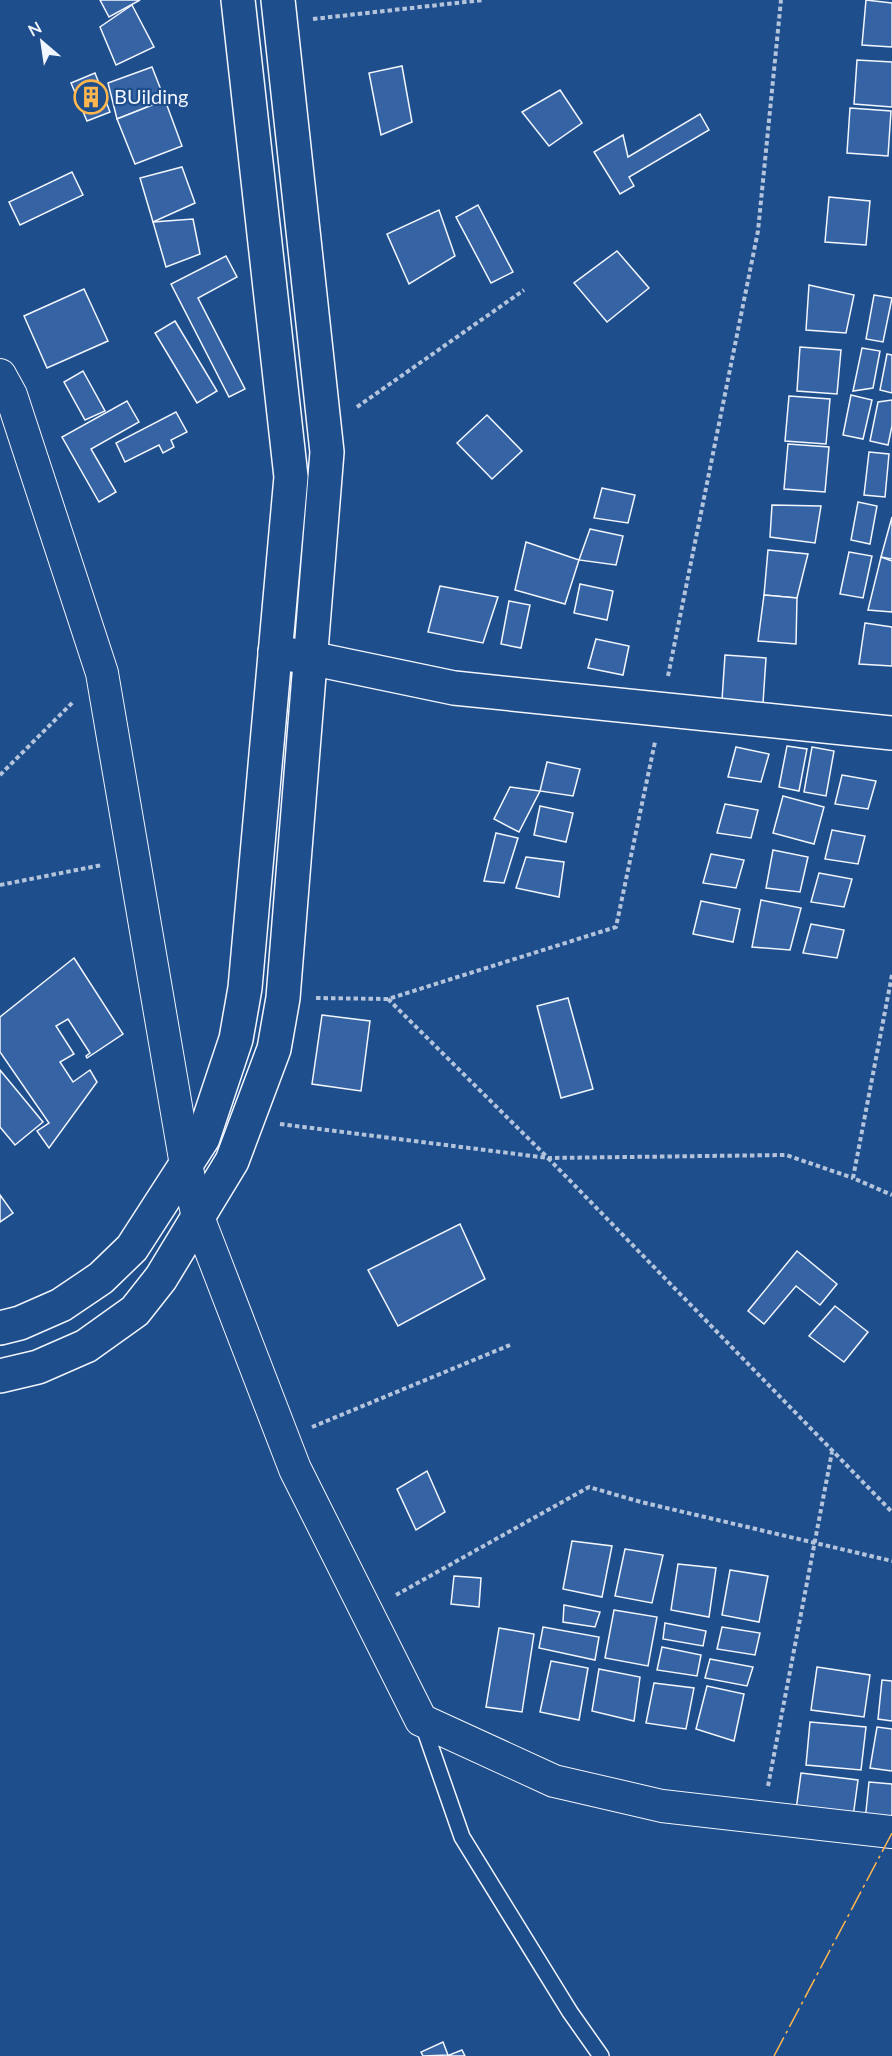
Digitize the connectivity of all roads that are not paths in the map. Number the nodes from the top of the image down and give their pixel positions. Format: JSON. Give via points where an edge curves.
{"nodes":[{"id":1,"x":238,"y":0,"type":"edge"},
{"id":2,"x":279,"y":12,"type":"edge"},
{"id":3,"x":0,"y":375,"type":"edge"},
{"id":4,"x":275,"y":652,"type":"junction"},
{"id":5,"x":310,"y":658,"type":"junction"},
{"id":6,"x":892,"y":733,"type":"edge"},
{"id":7,"x":186,"y":1165,"type":"junction"},
{"id":8,"x":198,"y":1217,"type":"junction"},
{"id":9,"x":0,"y":1328,"type":"edge"},
{"id":10,"x":0,"y":1376,"type":"edge"},
{"id":11,"x":421,"y":1720,"type":"junction"},
{"id":12,"x":892,"y":1832,"type":"edge"},
{"id":13,"x":601,"y":2056,"type":"edge"}],
"edges":[{"from":1,"to":4,"type":"main road","via":[[291,477]]},
{"from":2,"to":5,"type":"main road","via":[[327,452]]},
{"from":3,"to":7,"type":"street","via":[[11,394],[102,673]]},
{"from":4,"to":5,"type":"main road"},
{"from":4,"to":7,"type":"main road","via":[[236,1039],[203,1138]]},
{"from":5,"to":6,"type":"main road","via":[[454,688]]},
{"from":5,"to":8,"type":"main road","via":[[283,998],[274,1049],[232,1161]]},
{"from":7,"to":8,"type":"street"},
{"from":7,"to":9,"type":"main road","via":[[132,1248],[101,1278],[61,1305]]},
{"from":8,"to":10,"type":"main road","via":[[161,1278],[135,1311],[86,1346],[38,1367]]},
{"from":8,"to":11,"type":"street","via":[[296,1469]]},
{"from":11,"to":12,"type":"street","via":[[554,1780],[662,1806]]},
{"from":11,"to":13,"type":"lane","via":[[462,1837]]}]}
